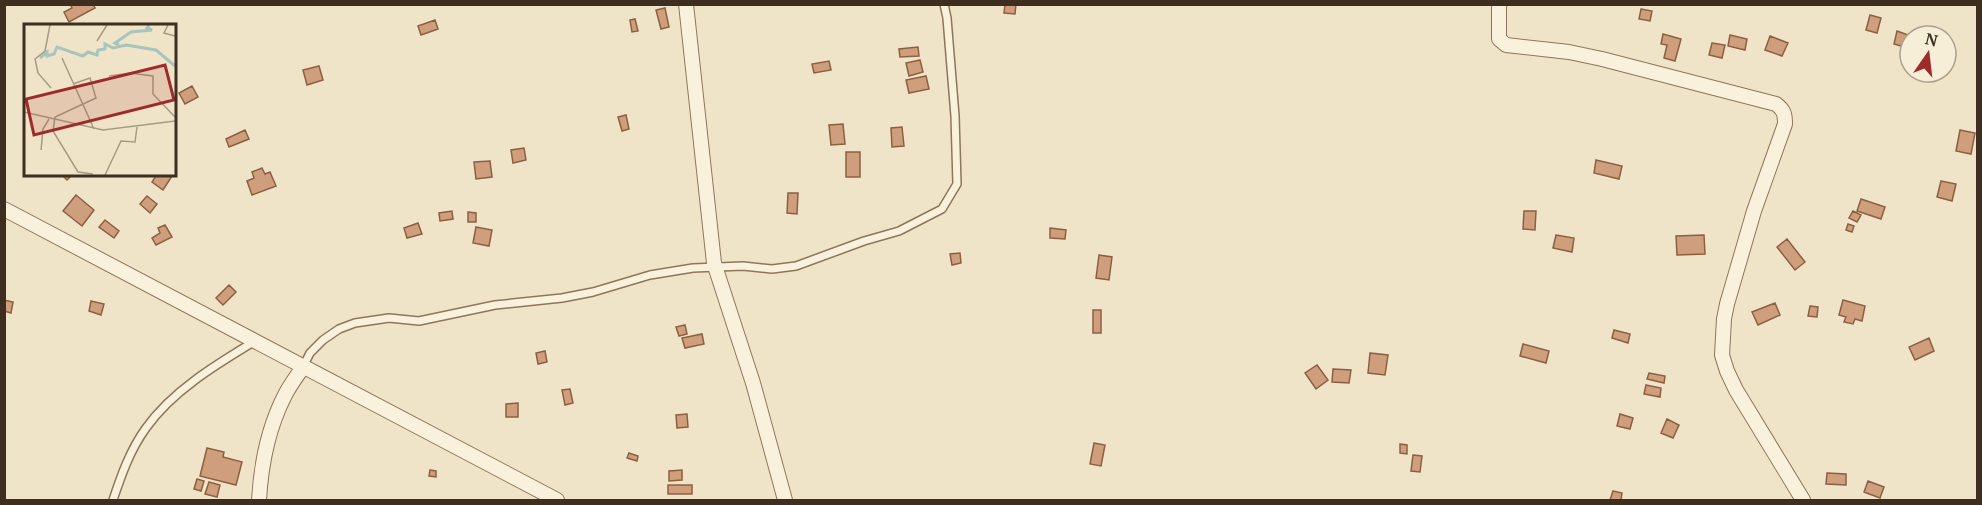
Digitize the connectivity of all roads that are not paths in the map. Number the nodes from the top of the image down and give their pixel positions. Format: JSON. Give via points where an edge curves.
{"nodes":[{"id":1,"x":686,"y":4,"type":"edge"},
{"id":2,"x":944,"y":4,"type":"edge"},
{"id":3,"x":1499,"y":4,"type":"edge"},
{"id":4,"x":4,"y":208,"type":"edge"},
{"id":5,"x":716,"y":267,"type":"junction"},
{"id":6,"x":255,"y":341,"type":"junction"},
{"id":7,"x":303,"y":367,"type":"junction"},
{"id":8,"x":113,"y":501,"type":"edge"},
{"id":9,"x":259,"y":501,"type":"edge"},
{"id":10,"x":557,"y":501,"type":"edge"},
{"id":11,"x":785,"y":501,"type":"edge"},
{"id":12,"x":1803,"y":501,"type":"edge"}],
"edges":[{"from":1,"to":5,"type":"street"},
{"from":2,"to":5,"type":"lane","via":[[957,184],[942,208],[899,231],[796,266]]},
{"from":3,"to":12,"type":"street","via":[[1499,39],[1506,45],[1602,59],[1782,108],[1785,124],[1727,304],[1722,355],[1736,390]]},
{"from":4,"to":6,"type":"street"},
{"from":5,"to":7,"type":"lane","via":[[693,268],[562,298],[495,305],[418,321],[389,318],[355,323],[323,339]]},
{"from":5,"to":11,"type":"street"},
{"from":6,"to":7,"type":"street"},
{"from":6,"to":8,"type":"lane","via":[[189,385],[146,428],[129,456]]},
{"from":7,"to":9,"type":"street","via":[[285,394],[272,426]]},
{"from":7,"to":10,"type":"street"}]}
